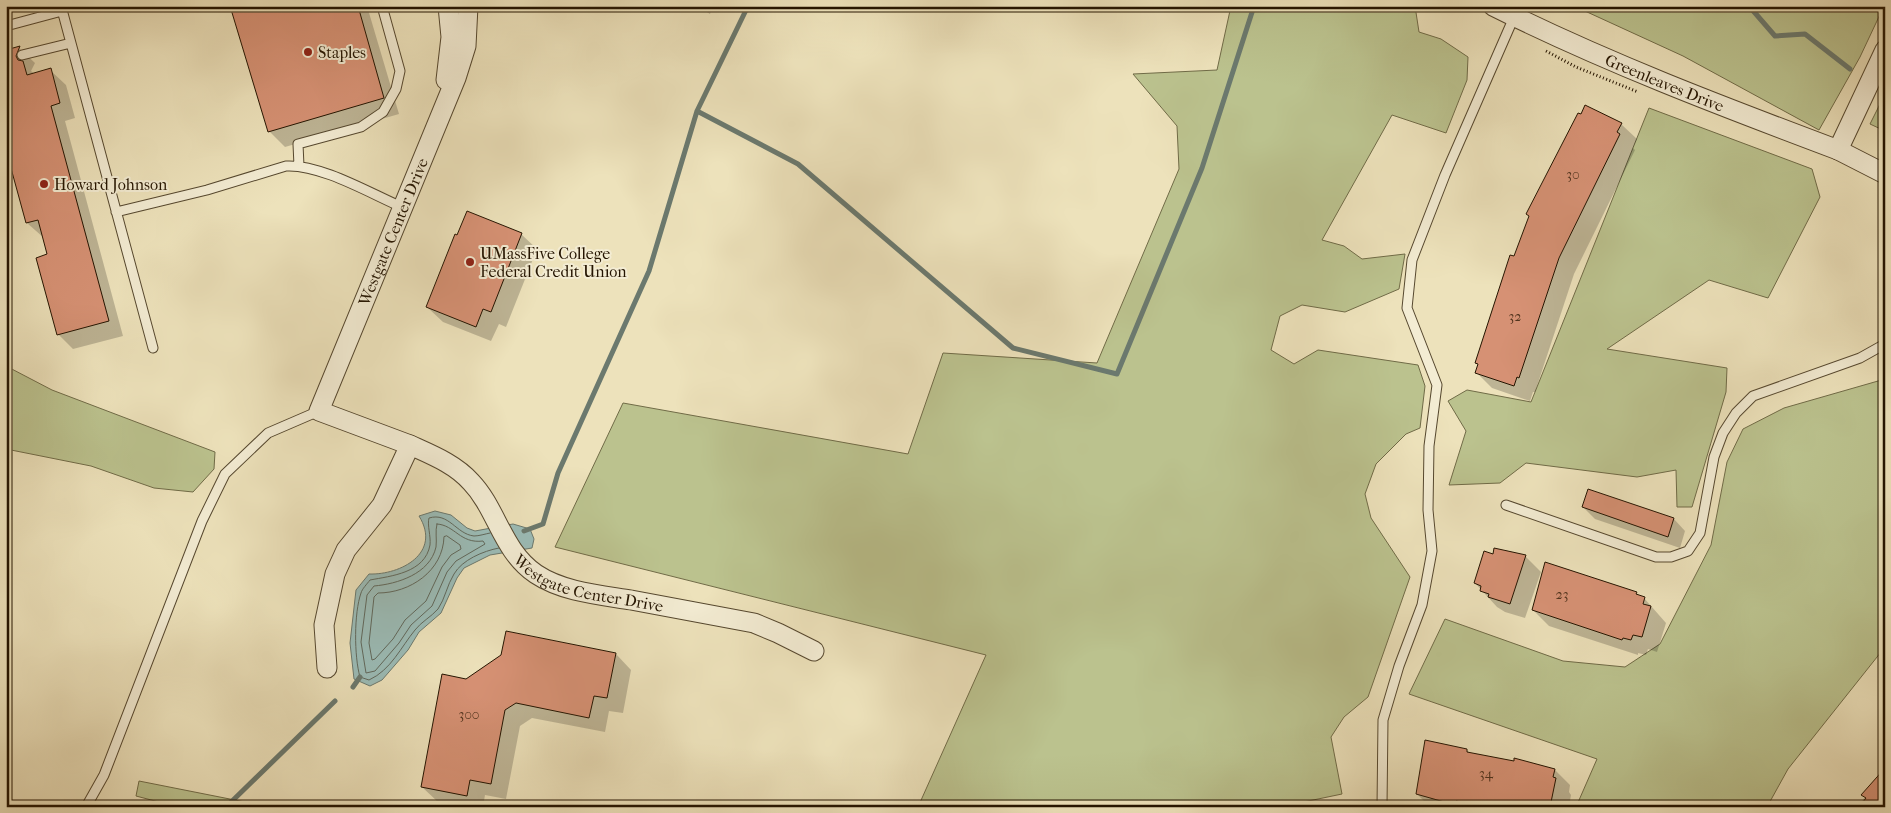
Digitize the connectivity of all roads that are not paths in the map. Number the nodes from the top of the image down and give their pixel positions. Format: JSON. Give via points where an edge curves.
{"nodes":[{"id":1,"x":382,"y":6,"type":"edge"},
{"id":2,"x":448,"y":6,"type":"edge"},
{"id":3,"x":468,"y":6,"type":"edge"},
{"id":4,"x":1493,"y":6,"type":"edge"},
{"id":5,"x":62,"y":9,"type":"edge"},
{"id":6,"x":1514,"y":17,"type":"junction"},
{"id":7,"x":6,"y":26,"type":"edge"},
{"id":8,"x":71,"y":43,"type":"junction"},
{"id":9,"x":1885,"y":50,"type":"edge"},
{"id":10,"x":22,"y":55,"type":"dead end"},
{"id":11,"x":435,"y":129,"type":"junction"},
{"id":12,"x":1838,"y":150,"type":"junction"},
{"id":13,"x":299,"y":166,"type":"junction"},
{"id":14,"x":1885,"y":174,"type":"edge"},
{"id":15,"x":404,"y":208,"type":"junction"},
{"id":16,"x":116,"y":212,"type":"junction"},
{"id":17,"x":1885,"y":344,"type":"edge"},
{"id":18,"x":153,"y":348,"type":"dead end"},
{"id":19,"x":319,"y":411,"type":"junction"},
{"id":20,"x":410,"y":445,"type":"junction"},
{"id":21,"x":1506,"y":505,"type":"dead end"},
{"id":22,"x":814,"y":651,"type":"dead end"},
{"id":23,"x":327,"y":668,"type":"dead end"},
{"id":24,"x":86,"y":807,"type":"edge"},
{"id":25,"x":1382,"y":807,"type":"edge"}],
"edges":[{"from":1,"to":13,"type":"lane","via":[[400,71],[391,98],[383,112],[361,127],[298,144]]},
{"from":2,"to":11,"type":"street","name":"Westgate Center Drive","via":[[450,60]]},
{"from":3,"to":11,"type":"street","name":"Westgate Center Drive","via":[[466,46]]},
{"from":4,"to":6,"type":"street","name":"Greenleaves Drive"},
{"from":5,"to":7,"type":"lane"},
{"from":5,"to":8,"type":"lane"},
{"from":6,"to":12,"type":"street","name":"Greenleaves Drive","via":[[1647,77]]},
{"from":6,"to":25,"type":"lane","via":[[1412,260],[1407,308],[1437,385],[1429,446],[1428,510],[1432,551],[1422,606],[1383,720]]},
{"from":8,"to":10,"type":"lane"},
{"from":8,"to":16,"type":"lane"},
{"from":9,"to":12,"type":"street"},
{"from":11,"to":15,"type":"street","name":"Westgate Center Drive"},
{"from":12,"to":14,"type":"street","name":"Greenleaves Drive"},
{"from":13,"to":15,"type":"lane"},
{"from":13,"to":16,"type":"lane","via":[[286,166],[207,190]]},
{"from":15,"to":19,"type":"street","name":"Westgate Center Drive"},
{"from":16,"to":18,"type":"lane"},
{"from":17,"to":21,"type":"lane","via":[[1860,358],[1753,396],[1736,413],[1714,457],[1700,533],[1688,551],[1671,557],[1656,556]]},
{"from":19,"to":20,"type":"street","name":"Westgate Center Drive"},
{"from":19,"to":24,"type":"lane","via":[[268,433],[226,474],[202,521],[104,776]]},
{"from":20,"to":22,"type":"street","name":"Westgate Center Drive","via":[[440,459],[473,483],[502,536],[536,574],[573,590],[754,624]]},
{"from":20,"to":23,"type":"street","via":[[382,505],[346,550],[335,574],[324,625]]}]}
